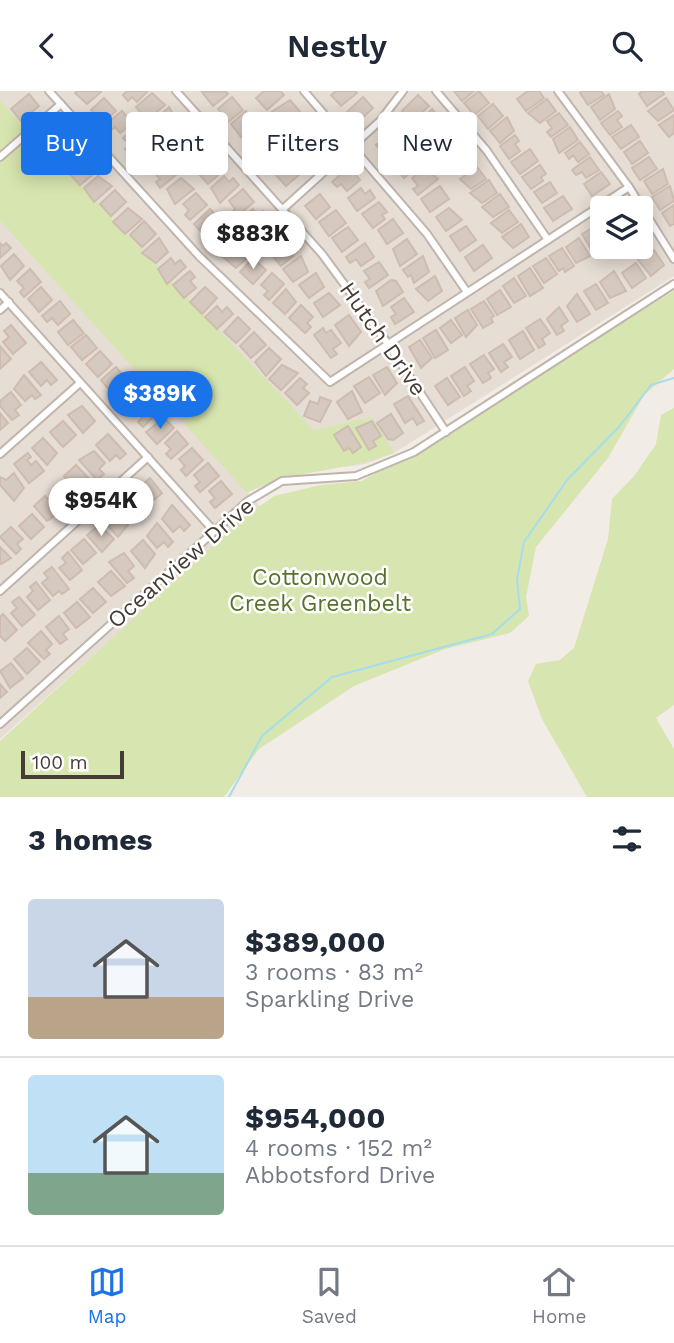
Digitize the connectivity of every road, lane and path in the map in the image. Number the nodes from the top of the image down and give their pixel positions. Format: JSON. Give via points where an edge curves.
{"nodes":[{"id":1,"x":50,"y":91,"type":"edge"},
{"id":2,"x":176,"y":91,"type":"edge"},
{"id":3,"x":304,"y":91,"type":"edge"},
{"id":4,"x":403,"y":91,"type":"edge"},
{"id":5,"x":436,"y":91,"type":"edge"},
{"id":6,"x":558,"y":91,"type":"edge"},
{"id":7,"x":61,"y":104,"type":"junction"},
{"id":8,"x":323,"y":112,"type":"edge"},
{"id":9,"x":364,"y":136,"type":"edge"},
{"id":10,"x":0,"y":157,"type":"edge"},
{"id":11,"x":364,"y":159,"type":"edge"},
{"id":12,"x":321,"y":175,"type":"edge"},
{"id":13,"x":629,"y":187,"type":"junction"},
{"id":14,"x":284,"y":208,"type":"junction"},
{"id":15,"x":548,"y":240,"type":"junction"},
{"id":16,"x":674,"y":259,"type":"edge"},
{"id":17,"x":674,"y":284,"type":"edge"},
{"id":18,"x":467,"y":292,"type":"junction"},
{"id":19,"x":0,"y":293,"type":"edge"},
{"id":20,"x":9,"y":302,"type":"junction"},
{"id":21,"x":0,"y":310,"type":"edge"},
{"id":22,"x":388,"y":344,"type":"junction"},
{"id":23,"x":80,"y":383,"type":"junction"},
{"id":24,"x":446,"y":432,"type":"junction"},
{"id":25,"x":0,"y":453,"type":"edge"},
{"id":26,"x":148,"y":457,"type":"junction"},
{"id":27,"x":214,"y":531,"type":"junction"},
{"id":28,"x":0,"y":591,"type":"edge"},
{"id":29,"x":0,"y":724,"type":"edge"}],
"edges":[{"from":1,"to":7,"type":"street"},
{"from":2,"to":14,"type":"street","name":"Hutch Drive"},
{"from":3,"to":8,"type":"street"},
{"from":4,"to":9,"type":"street"},
{"from":5,"to":15,"type":"street","via":[[487,151]]},
{"from":6,"to":13,"type":"street"},
{"from":7,"to":10,"type":"street"},
{"from":7,"to":22,"type":"street","via":[[199,256],[330,382]]},
{"from":11,"to":18,"type":"street","via":[[427,234]]},
{"from":12,"to":14,"type":"street"},
{"from":13,"to":15,"type":"street"},
{"from":13,"to":16,"type":"street"},
{"from":14,"to":22,"type":"street","name":"Hutch Drive"},
{"from":15,"to":18,"type":"street"},
{"from":17,"to":24,"type":"street","name":"Oceanview Drive"},
{"from":18,"to":22,"type":"street"},
{"from":19,"to":20,"type":"street"},
{"from":20,"to":21,"type":"street"},
{"from":20,"to":23,"type":"street"},
{"from":22,"to":24,"type":"street","name":"Hutch Drive"},
{"from":23,"to":25,"type":"street"},
{"from":23,"to":26,"type":"street"},
{"from":24,"to":27,"type":"street","name":"Oceanview Drive","via":[[414,452],[356,476],[282,481],[248,501]]},
{"from":26,"to":27,"type":"street"},
{"from":26,"to":28,"type":"street"},
{"from":27,"to":29,"type":"street","name":"Oceanview Drive"}]}
